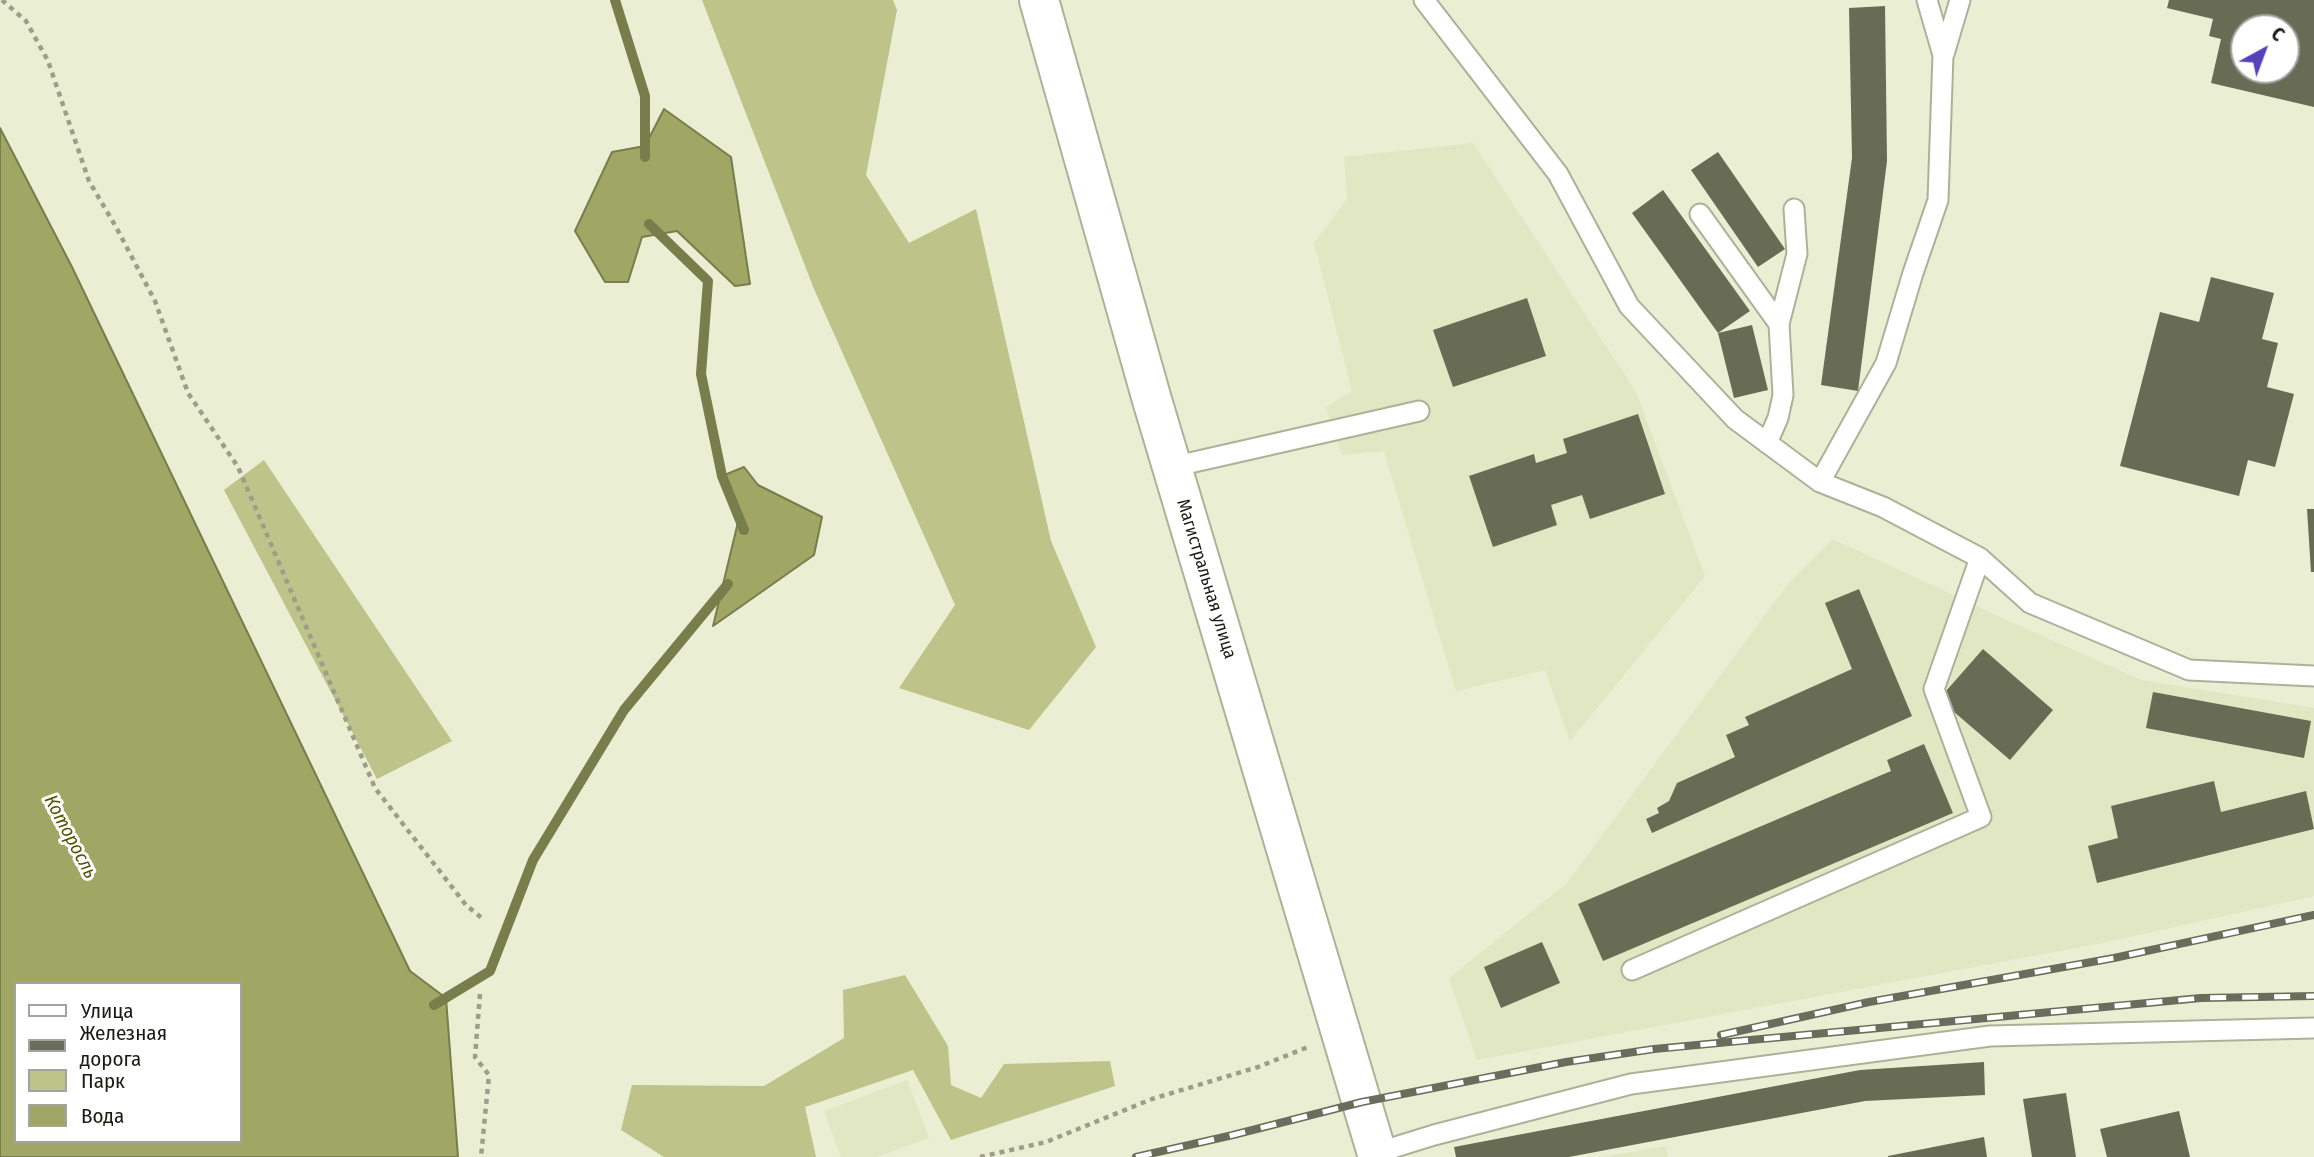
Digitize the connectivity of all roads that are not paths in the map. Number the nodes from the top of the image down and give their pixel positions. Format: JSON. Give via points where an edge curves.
{"nodes":[{"id":1,"x":1039,"y":0,"type":"edge"},
{"id":2,"x":1424,"y":0,"type":"edge"},
{"id":3,"x":1927,"y":0,"type":"edge"},
{"id":4,"x":1960,"y":0,"type":"edge"},
{"id":5,"x":1944,"y":55,"type":"junction"},
{"id":6,"x":1794,"y":209,"type":"dead end"},
{"id":7,"x":1700,"y":214,"type":"dead end"},
{"id":8,"x":1779,"y":324,"type":"junction"},
{"id":9,"x":1419,"y":411,"type":"dead end"},
{"id":10,"x":1767,"y":443,"type":"junction"},
{"id":11,"x":1172,"y":467,"type":"junction"},
{"id":12,"x":1820,"y":482,"type":"junction"},
{"id":13,"x":1980,"y":558,"type":"junction"},
{"id":14,"x":2314,"y":676,"type":"edge"},
{"id":15,"x":1632,"y":970,"type":"dead end"},
{"id":16,"x":2314,"y":1028,"type":"edge"},
{"id":17,"x":1377,"y":1155,"type":"edge"}],
"edges":[{"from":1,"to":11,"type":"main road","name":"Магистральная улица"},
{"from":2,"to":10,"type":"lane","via":[[1558,174],[1629,306],[1735,419]]},
{"from":3,"to":5,"type":"lane"},
{"from":4,"to":5,"type":"lane"},
{"from":5,"to":12,"type":"lane","via":[[1938,200],[1886,363]]},
{"from":6,"to":8,"type":"lane","via":[[1797,254]]},
{"from":7,"to":8,"type":"lane"},
{"from":8,"to":10,"type":"lane","via":[[1783,395]]},
{"from":9,"to":11,"type":"lane"},
{"from":10,"to":12,"type":"lane"},
{"from":11,"to":17,"type":"main road","name":"Магистральная улица"},
{"from":12,"to":13,"type":"lane","via":[[1883,507]]},
{"from":13,"to":14,"type":"lane","via":[[2030,603],[2189,670]]},
{"from":13,"to":15,"type":"lane","via":[[1934,689],[1981,817]]},
{"from":16,"to":17,"type":"lane","via":[[1976,1037],[1631,1084],[1434,1135]]}]}
